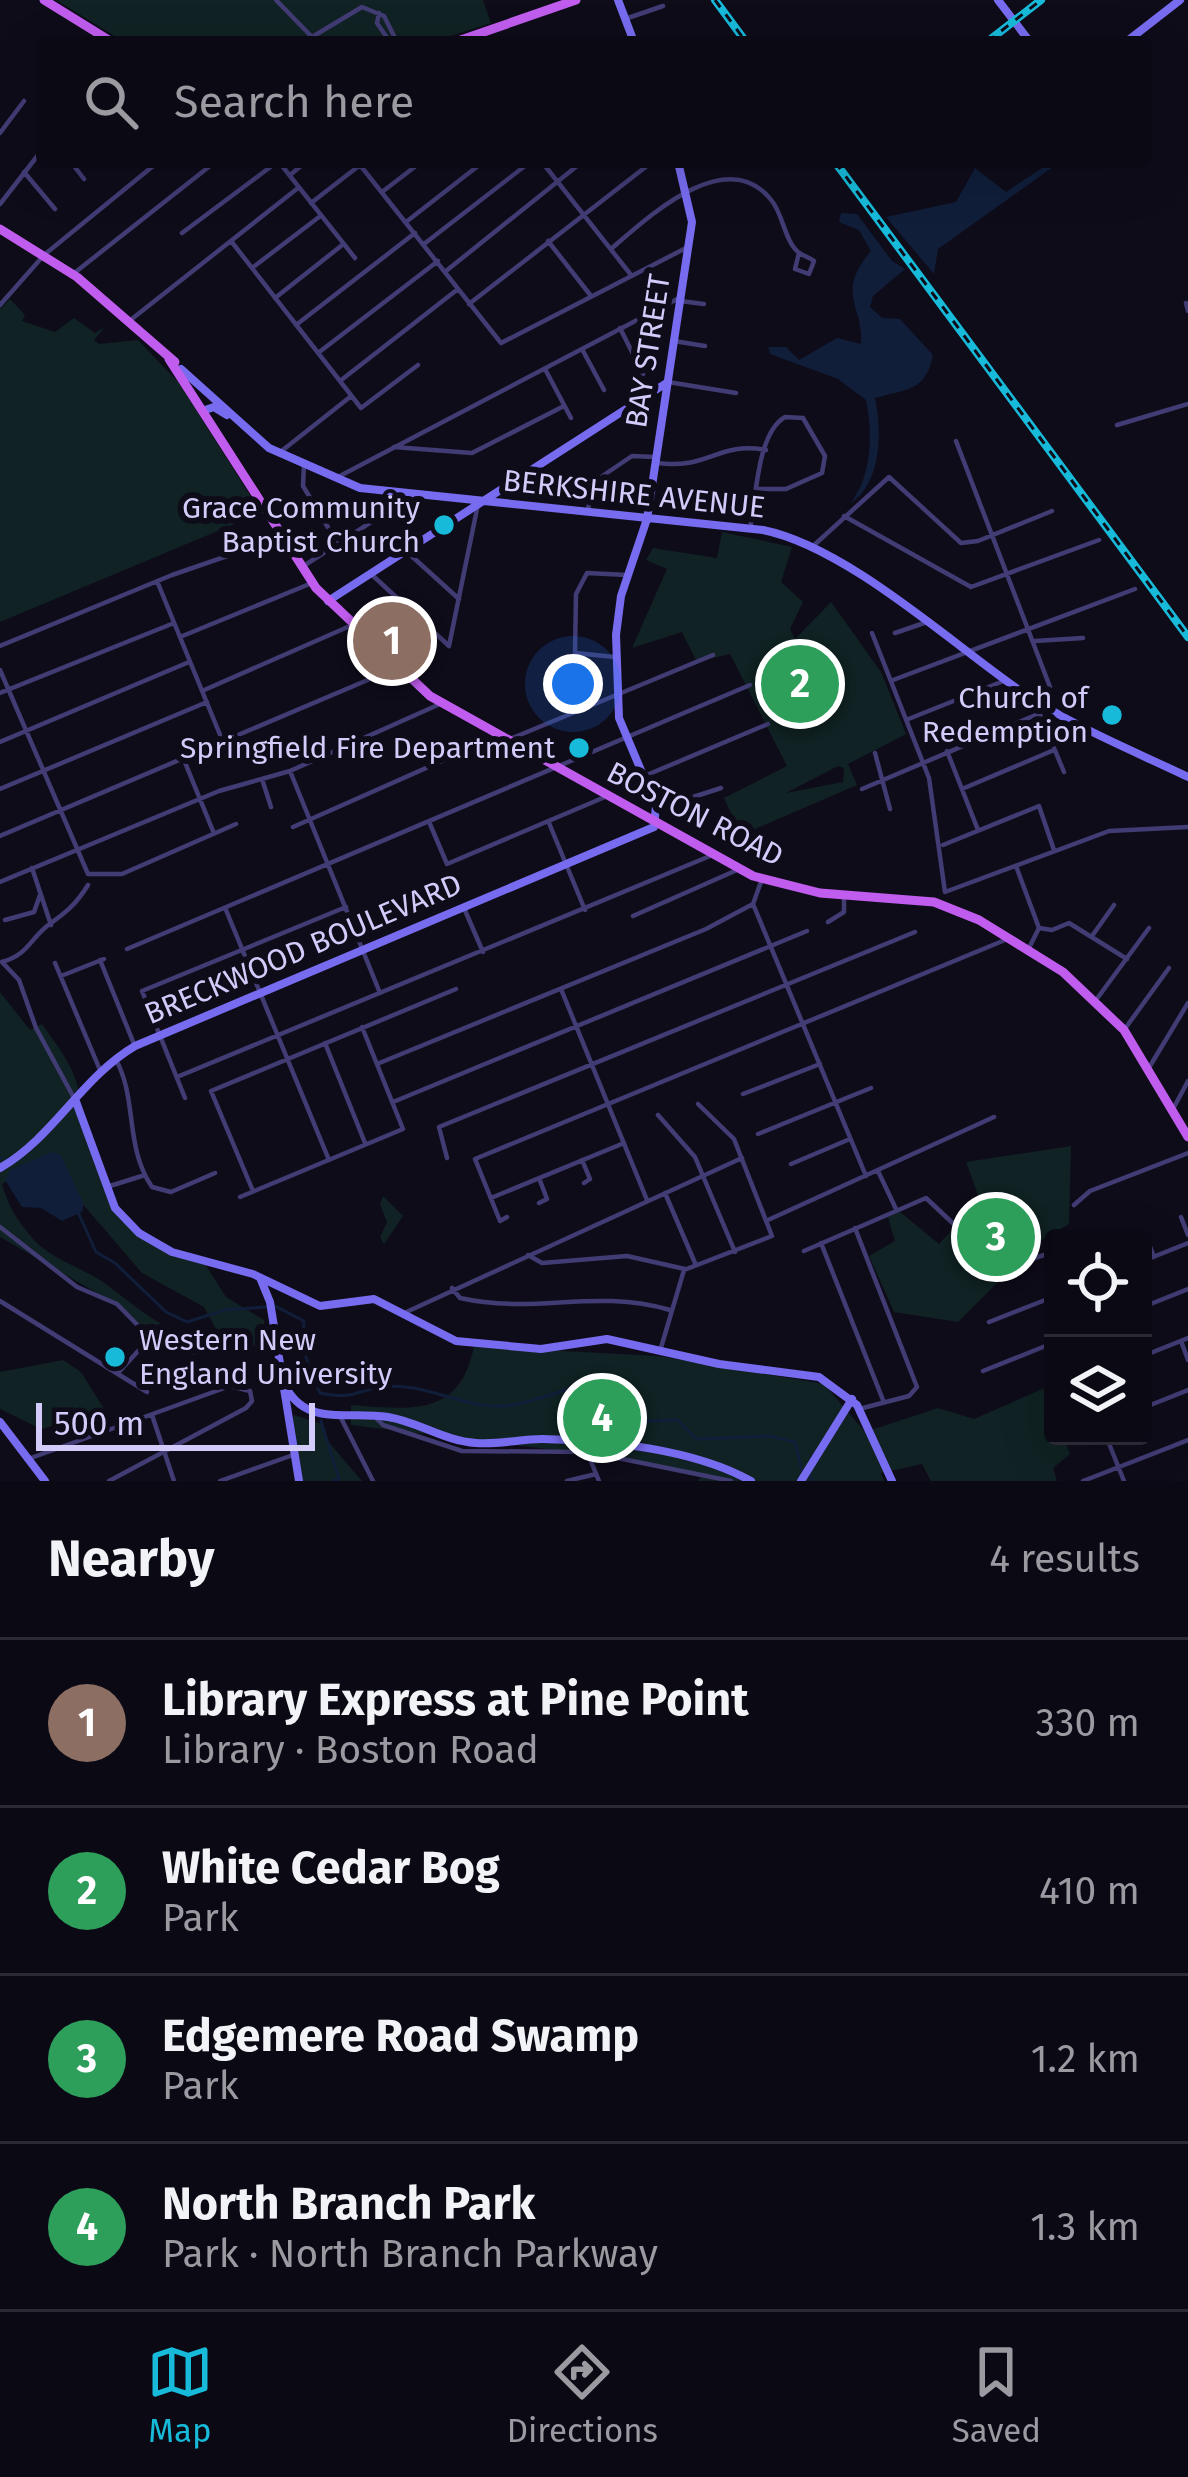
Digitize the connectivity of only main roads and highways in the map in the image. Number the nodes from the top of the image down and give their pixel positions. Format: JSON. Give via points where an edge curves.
{"nodes":[{"id":1,"x":44,"y":0,"type":"edge"},
{"id":2,"x":576,"y":0,"type":"edge"},
{"id":3,"x":618,"y":0,"type":"edge"},
{"id":4,"x":998,"y":0,"type":"edge"},
{"id":5,"x":1180,"y":0,"type":"edge"},
{"id":6,"x":102,"y":36,"type":"edge"},
{"id":7,"x":472,"y":36,"type":"edge"},
{"id":8,"x":632,"y":36,"type":"edge"},
{"id":9,"x":1025,"y":36,"type":"edge"},
{"id":10,"x":1134,"y":36,"type":"edge"},
{"id":11,"x":680,"y":168,"type":"edge"},
{"id":12,"x":1,"y":231,"type":"edge"},
{"id":13,"x":169,"y":359,"type":"junction"},
{"id":14,"x":181,"y":368,"type":"junction"},
{"id":15,"x":668,"y":382,"type":"junction"},
{"id":16,"x":220,"y":404,"type":"junction"},
{"id":17,"x":203,"y":408,"type":"junction"},
{"id":18,"x":241,"y":424,"type":"junction"},
{"id":19,"x":479,"y":502,"type":"junction"},
{"id":20,"x":646,"y":519,"type":"junction"},
{"id":21,"x":327,"y":602,"type":"junction"},
{"id":22,"x":1188,"y":777,"type":"edge"},
{"id":23,"x":656,"y":824,"type":"junction"},
{"id":24,"x":74,"y":1098,"type":"junction"},
{"id":25,"x":1188,"y":1137,"type":"edge"},
{"id":26,"x":0,"y":1168,"type":"edge"},
{"id":27,"x":255,"y":1275,"type":"junction"},
{"id":28,"x":273,"y":1283,"type":"junction"},
{"id":29,"x":270,"y":1302,"type":"junction"},
{"id":30,"x":283,"y":1381,"type":"junction"},
{"id":31,"x":851,"y":1399,"type":"junction"},
{"id":32,"x":297,"y":1405,"type":"junction"},
{"id":33,"x":287,"y":1412,"type":"junction"},
{"id":34,"x":0,"y":1423,"type":"edge"},
{"id":35,"x":45,"y":1481,"type":"edge"},
{"id":36,"x":299,"y":1481,"type":"edge"},
{"id":37,"x":751,"y":1481,"type":"edge"},
{"id":38,"x":801,"y":1481,"type":"edge"},
{"id":39,"x":892,"y":1481,"type":"edge"}],
"edges":[{"from":1,"to":6,"type":"main road"},
{"from":2,"to":7,"type":"main road"},
{"from":3,"to":8,"type":"main road"},
{"from":4,"to":9,"type":"main road"},
{"from":5,"to":10,"type":"main road"},
{"from":11,"to":15,"type":"main road","name":"BAY STREET","via":[[693,212]]},
{"from":12,"to":13,"type":"main road","via":[[73,274]]},
{"from":13,"to":14,"type":"main road"},
{"from":13,"to":17,"type":"main road"},
{"from":14,"to":16,"type":"main road","name":"BERKSHIRE AVENUE"},
{"from":14,"to":17,"type":"main road"},
{"from":15,"to":19,"type":"main road"},
{"from":15,"to":20,"type":"main road","name":"BAY STREET"},
{"from":16,"to":17,"type":"main road"},
{"from":16,"to":18,"type":"main road","name":"BERKSHIRE AVENUE"},
{"from":17,"to":18,"type":"main road","name":"BERKSHIRE AVENUE"},
{"from":17,"to":21,"type":"main road","name":"BOSTON ROAD"},
{"from":18,"to":19,"type":"main road","name":"BERKSHIRE AVENUE","via":[[279,453],[336,478]]},
{"from":19,"to":20,"type":"main road","name":"BERKSHIRE AVENUE"},
{"from":19,"to":21,"type":"main road"},
{"from":20,"to":22,"type":"main road","name":"BERKSHIRE AVENUE","via":[[781,535],[930,621],[1041,709]]},
{"from":20,"to":23,"type":"main road","name":"BAY STREET","via":[[627,575],[615,695]]},
{"from":21,"to":23,"type":"main road","name":"BOSTON ROAD","via":[[440,704]]},
{"from":23,"to":24,"type":"main road","name":"BRECKWOOD BOULEVARD","via":[[134,1046]]},
{"from":23,"to":25,"type":"main road","name":"BOSTON ROAD","via":[[762,879],[940,904],[1009,938],[1124,1030]]},
{"from":24,"to":26,"type":"main road","name":"BRECKWOOD BOULEVARD","via":[[46,1133]]},
{"from":24,"to":27,"type":"main road","via":[[125,1221],[159,1245]]},
{"from":27,"to":28,"type":"main road"},
{"from":27,"to":29,"type":"main road"},
{"from":28,"to":29,"type":"main road"},
{"from":28,"to":31,"type":"main road","via":[[320,1306],[366,1297],[456,1342],[541,1348],[607,1339],[809,1374]]},
{"from":29,"to":30,"type":"main road"},
{"from":30,"to":32,"type":"main road"},
{"from":30,"to":33,"type":"main road"},
{"from":31,"to":38,"type":"main road"},
{"from":31,"to":39,"type":"main road"},
{"from":32,"to":33,"type":"main road"},
{"from":32,"to":37,"type":"main road","via":[[317,1415],[373,1415],[476,1444],[693,1461]]},
{"from":33,"to":36,"type":"main road"},
{"from":34,"to":35,"type":"main road"}]}
